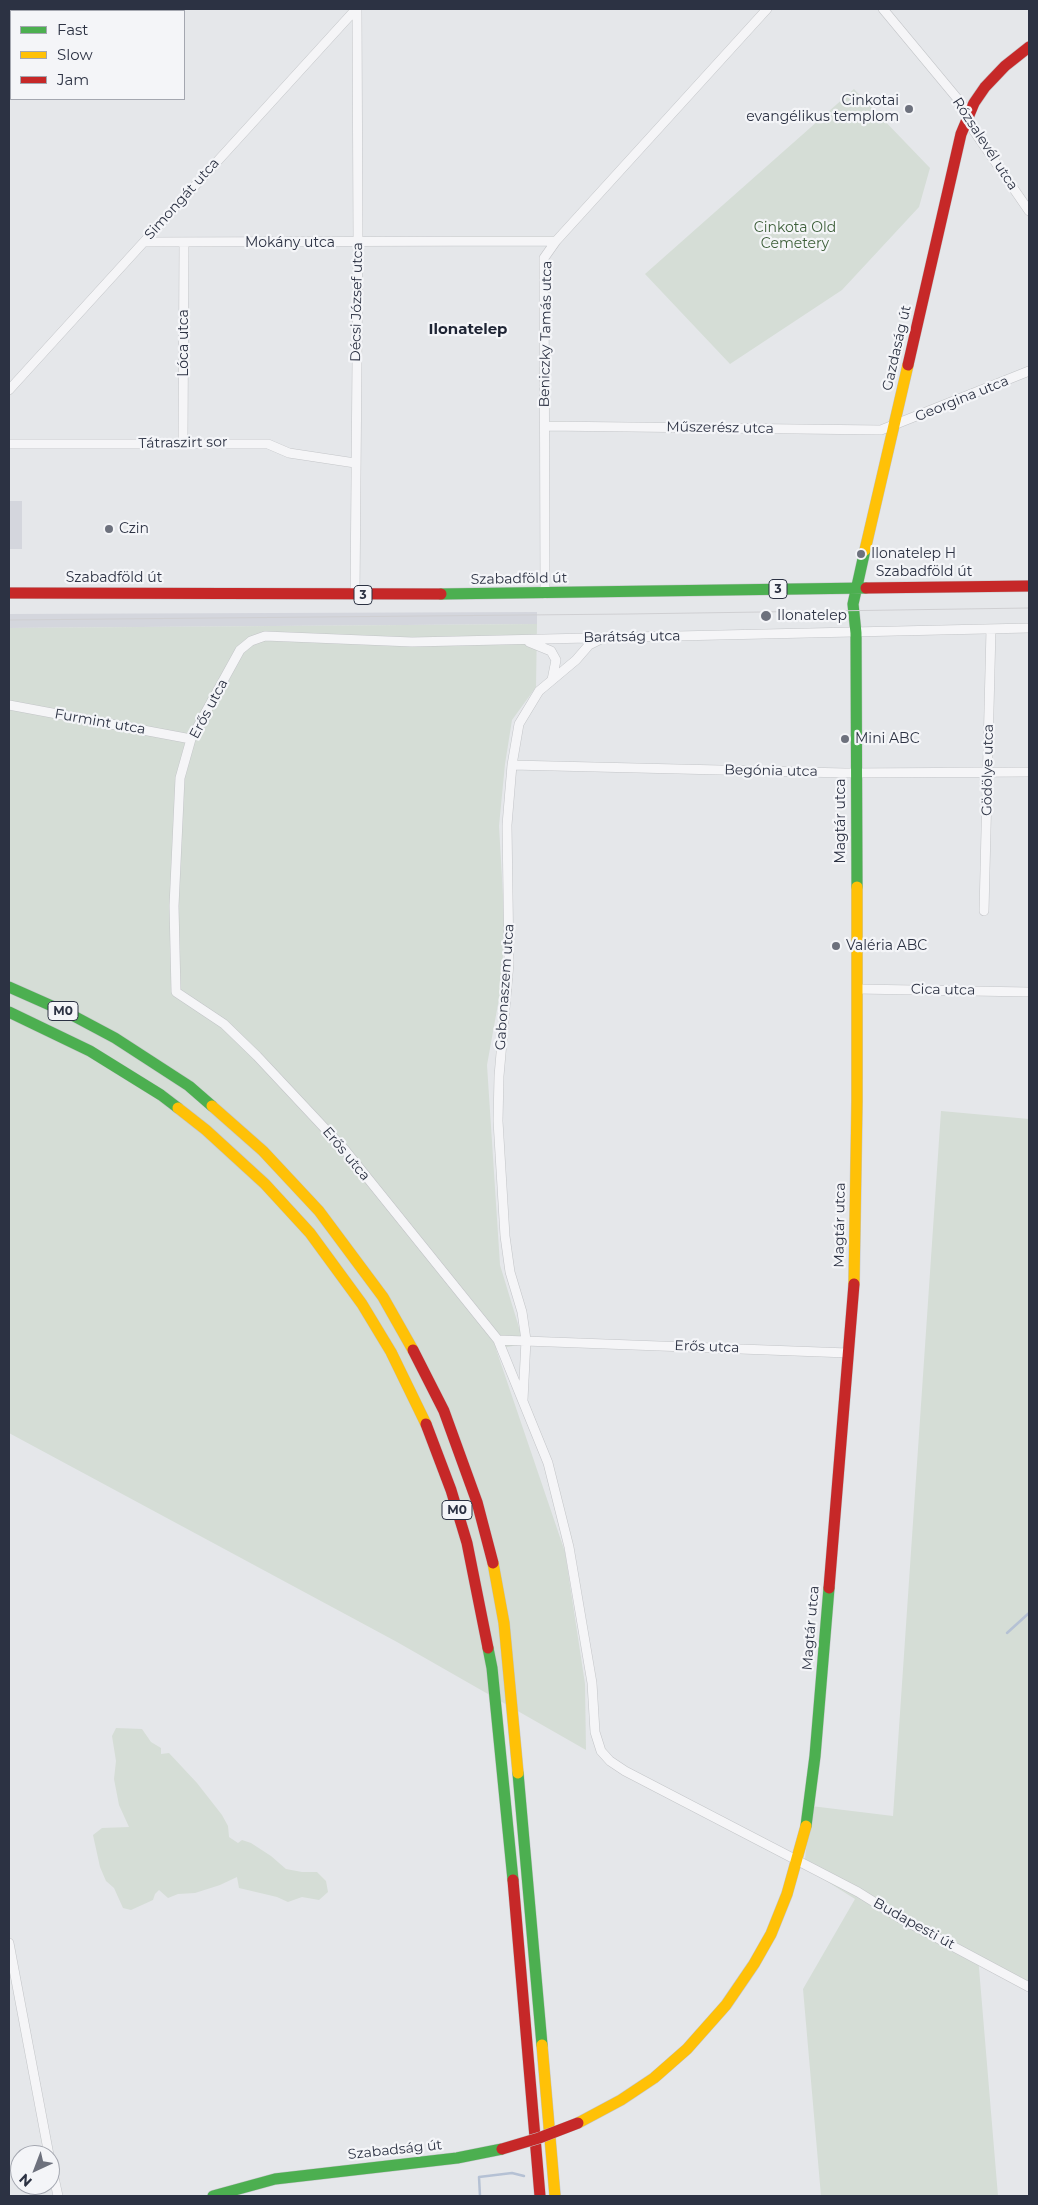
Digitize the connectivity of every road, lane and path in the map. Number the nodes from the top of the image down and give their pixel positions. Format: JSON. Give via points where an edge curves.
{"nodes":[{"id":1,"x":356,"y":9,"type":"edge"},
{"id":2,"x":767,"y":9,"type":"edge"},
{"id":3,"x":883,"y":9,"type":"edge"},
{"id":4,"x":1029,"y":48,"type":"edge"},
{"id":5,"x":968,"y":116,"type":"junction"},
{"id":6,"x":1029,"y":211,"type":"edge"},
{"id":7,"x":556,"y":241,"type":"junction"},
{"id":8,"x":144,"y":242,"type":"junction"},
{"id":9,"x":184,"y":243,"type":"junction"},
{"id":10,"x":358,"y":243,"type":"junction"},
{"id":11,"x":1029,"y":372,"type":"edge"},
{"id":12,"x":9,"y":390,"type":"edge"},
{"id":13,"x":544,"y":426,"type":"junction"},
{"id":14,"x":895,"y":426,"type":"junction"},
{"id":15,"x":9,"y":444,"type":"edge"},
{"id":16,"x":183,"y":444,"type":"junction"},
{"id":17,"x":355,"y":463,"type":"junction"},
{"id":18,"x":1029,"y":586,"type":"edge"},
{"id":19,"x":857,"y":588,"type":"junction"},
{"id":20,"x":9,"y":593,"type":"edge"},
{"id":21,"x":545,"y":594,"type":"junction"},
{"id":22,"x":355,"y":595,"type":"junction"},
{"id":23,"x":1029,"y":628,"type":"edge"},
{"id":24,"x":991,"y":629,"type":"junction"},
{"id":25,"x":856,"y":633,"type":"junction"},
{"id":26,"x":604,"y":638,"type":"junction"},
{"id":27,"x":524,"y":640,"type":"junction"},
{"id":28,"x":240,"y":650,"type":"joint"},
{"id":29,"x":552,"y":680,"type":"junction"},
{"id":30,"x":9,"y":705,"type":"edge"},
{"id":31,"x":191,"y":739,"type":"junction"},
{"id":32,"x":512,"y":765,"type":"junction"},
{"id":33,"x":856,"y":772,"type":"junction"},
{"id":34,"x":988,"y":772,"type":"junction"},
{"id":35,"x":1029,"y":772,"type":"edge"},
{"id":36,"x":984,"y":911,"type":"dead end"},
{"id":37,"x":9,"y":987,"type":"edge"},
{"id":38,"x":857,"y":989,"type":"junction"},
{"id":39,"x":1029,"y":992,"type":"edge"},
{"id":40,"x":9,"y":1012,"type":"edge"},
{"id":41,"x":498,"y":1340,"type":"junction"},
{"id":42,"x":526,"y":1340,"type":"junction"},
{"id":43,"x":848,"y":1353,"type":"junction"},
{"id":44,"x":523,"y":1401,"type":"junction"},
{"id":45,"x":798,"y":1861,"type":"junction"},
{"id":46,"x":9,"y":1943,"type":"edge"},
{"id":47,"x":1029,"y":1987,"type":"edge"},
{"id":48,"x":578,"y":2123,"type":"joint"},
{"id":49,"x":47,"y":2145,"type":"edge"},
{"id":50,"x":214,"y":2196,"type":"edge"},
{"id":51,"x":540,"y":2196,"type":"edge"},
{"id":52,"x":554,"y":2196,"type":"edge"}],
"edges":[{"from":1,"to":8,"type":"street","name":"Simongát utca"},
{"from":1,"to":10,"type":"street","name":"Décsi József utca"},
{"from":2,"to":7,"type":"street","name":"Beniczky Tamás utca"},
{"from":3,"to":5,"type":"street","name":"Rózsalevél utca","via":[[966,109]]},
{"from":4,"to":5,"type":"main road","name":"Gazdaság út","via":[[985,87]]},
{"from":5,"to":6,"type":"street","name":"Rózsalevél utca","via":[[974,131]]},
{"from":5,"to":14,"type":"main road","name":"Gazdaság út","via":[[957,150]]},
{"from":7,"to":10,"type":"street","name":"Mokány utca"},
{"from":7,"to":13,"type":"street","name":"Beniczky Tamás utca","via":[[544,258]]},
{"from":8,"to":9,"type":"street","name":"Mokány utca"},
{"from":8,"to":12,"type":"street","name":"Simongát utca"},
{"from":9,"to":10,"type":"street","name":"Mokány utca"},
{"from":9,"to":16,"type":"street","name":"Lóca utca"},
{"from":10,"to":17,"type":"street","name":"Décsi József utca"},
{"from":11,"to":14,"type":"street","name":"Georgina utca"},
{"from":13,"to":14,"type":"street","name":"Műszerész utca","via":[[881,430]]},
{"from":13,"to":21,"type":"street","name":"Beniczky Tamás utca"},
{"from":14,"to":19,"type":"main road","name":"Gazdaság út"},
{"from":15,"to":16,"type":"street","name":"Tátraszirt sor"},
{"from":16,"to":17,"type":"street","name":"Tátraszirt sor","via":[[268,444],[289,453]]},
{"from":17,"to":22,"type":"street","name":"Décsi József utca"},
{"from":18,"to":19,"type":"main road","name":"Szabadföld út","number":"3"},
{"from":19,"to":21,"type":"main road","name":"Szabadföld út","number":"3"},
{"from":19,"to":25,"type":"main road","name":"Magtár utca","via":[[853,604]]},
{"from":20,"to":22,"type":"main road","name":"Szabadföld út","number":"3"},
{"from":21,"to":22,"type":"main road","name":"Szabadföld út","number":"3"},
{"from":23,"to":24,"type":"street","name":"Barátság utca"},
{"from":24,"to":25,"type":"street","name":"Barátság utca"},
{"from":24,"to":34,"type":"street","name":"Gödölye utca"},
{"from":25,"to":26,"type":"street","name":"Barátság utca"},
{"from":25,"to":33,"type":"main road","name":"Magtár utca"},
{"from":26,"to":27,"type":"street","name":"Barátság utca"},
{"from":26,"to":29,"type":"street","name":"Gabonaszem utca","via":[[589,645]]},
{"from":27,"to":28,"type":"street","name":"Barátság utca","via":[[412,642],[265,636],[252,640]]},
{"from":27,"to":29,"type":"street","via":[[551,651],[556,660]]},
{"from":28,"to":31,"type":"street","name":"Erős utca"},
{"from":29,"to":32,"type":"street","name":"Gabonaszem utca","via":[[540,691],[519,724]]},
{"from":30,"to":31,"type":"street","name":"Furmint utca"},
{"from":31,"to":41,"type":"street","name":"Erős utca","via":[[180,778],[174,906],[176,992],[224,1024],[345,1150]]},
{"from":32,"to":33,"type":"street","name":"Begónia utca"},
{"from":32,"to":42,"type":"street","name":"Gabonaszem utca","via":[[507,825],[509,963],[498,1121],[505,1236]]},
{"from":33,"to":34,"type":"street","name":"Begónia utca"},
{"from":33,"to":38,"type":"main road","name":"Magtár utca"},
{"from":34,"to":35,"type":"street","name":"Begónia utca"},
{"from":34,"to":36,"type":"street","name":"Gödölye utca"},
{"from":37,"to":52,"type":"main road","number":"M0","via":[[70,1014],[145,1057],[189,1086],[263,1151],[319,1211],[364,1270],[398,1322],[438,1397],[477,1502],[504,1622]]},
{"from":38,"to":39,"type":"street","name":"Cica utca"},
{"from":38,"to":43,"type":"main road","name":"Magtár utca","via":[[855,1252]]},
{"from":40,"to":51,"type":"main road","number":"M0","via":[[90,1050],[161,1095],[206,1130],[265,1184],[310,1233],[352,1290],[377,1327],[422,1414],[452,1490],[465,1534],[492,1668]]},
{"from":41,"to":42,"type":"street","name":"Erős utca"},
{"from":41,"to":44,"type":"street","name":"Budapesti út"},
{"from":42,"to":43,"type":"street","name":"Erős utca"},
{"from":42,"to":44,"type":"street","name":"Gabonaszem utca"},
{"from":43,"to":45,"type":"main road","name":"Magtár utca","via":[[812,1792]]},
{"from":44,"to":45,"type":"street","name":"Budapesti út","via":[[548,1463],[570,1547],[592,1683],[595,1732],[601,1751],[625,1771]]},
{"from":45,"to":47,"type":"street","name":"Budapesti út"},
{"from":45,"to":48,"type":"main road","name":"Magtár utca","via":[[779,1916],[762,1950],[717,2017],[654,2078]]},
{"from":46,"to":49,"type":"street"},
{"from":48,"to":50,"type":"main road","name":"Szabadság út","bridge":true,"via":[[502,2149],[457,2158],[274,2179]]}]}
